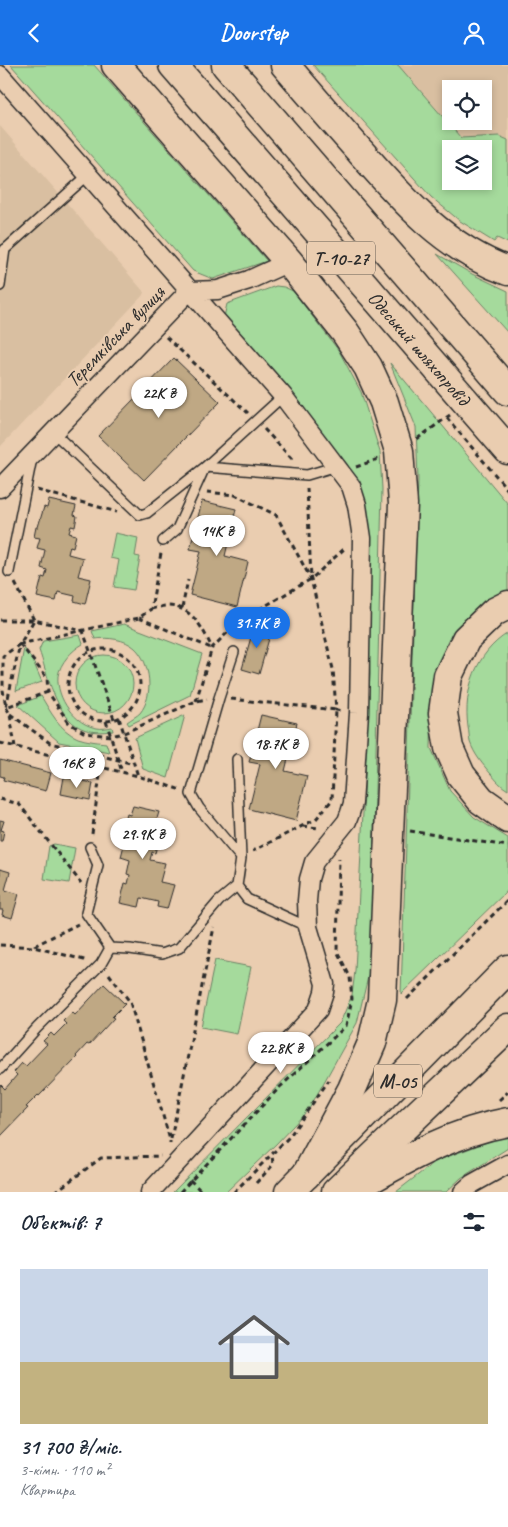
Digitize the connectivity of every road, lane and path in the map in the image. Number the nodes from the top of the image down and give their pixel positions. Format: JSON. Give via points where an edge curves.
{"nodes":[{"id":1,"x":116,"y":65,"type":"edge"},
{"id":2,"x":173,"y":65,"type":"edge"},
{"id":3,"x":226,"y":65,"type":"edge"},
{"id":4,"x":285,"y":65,"type":"edge"},
{"id":5,"x":0,"y":75,"type":"edge"},
{"id":6,"x":88,"y":176,"type":"junction"},
{"id":7,"x":3,"y":252,"type":"edge"},
{"id":8,"x":289,"y":262,"type":"junction"},
{"id":9,"x":508,"y":271,"type":"edge"},
{"id":10,"x":0,"y":286,"type":"edge"},
{"id":11,"x":189,"y":291,"type":"junction"},
{"id":12,"x":166,"y":337,"type":"dead end"},
{"id":13,"x":508,"y":391,"type":"edge"},
{"id":14,"x":283,"y":396,"type":"junction"},
{"id":15,"x":447,"y":418,"type":"dead end"},
{"id":16,"x":256,"y":421,"type":"junction"},
{"id":17,"x":53,"y":432,"type":"junction"},
{"id":18,"x":508,"y":450,"type":"edge"},
{"id":19,"x":33,"y":453,"type":"junction"},
{"id":20,"x":337,"y":466,"type":"junction"},
{"id":21,"x":205,"y":467,"type":"junction"},
{"id":22,"x":307,"y":475,"type":"junction"},
{"id":23,"x":26,"y":487,"type":"junction"},
{"id":24,"x":0,"y":488,"type":"edge"},
{"id":25,"x":194,"y":490,"type":"junction"},
{"id":26,"x":508,"y":490,"type":"edge"},
{"id":27,"x":121,"y":513,"type":"dead end"},
{"id":28,"x":163,"y":541,"type":"joint"},
{"id":29,"x":351,"y":543,"type":"dead end"},
{"id":30,"x":9,"y":572,"type":"joint"},
{"id":31,"x":311,"y":579,"type":"junction"},
{"id":32,"x":188,"y":580,"type":"dead end"},
{"id":33,"x":508,"y":605,"type":"edge"},
{"id":34,"x":182,"y":608,"type":"junction"},
{"id":35,"x":151,"y":609,"type":"junction"},
{"id":36,"x":139,"y":618,"type":"junction"},
{"id":37,"x":0,"y":620,"type":"edge"},
{"id":38,"x":34,"y":620,"type":"junction"},
{"id":39,"x":83,"y":631,"type":"junction"},
{"id":40,"x":20,"y":644,"type":"junction"},
{"id":41,"x":212,"y":648,"type":"junction"},
{"id":42,"x":91,"y":650,"type":"junction"},
{"id":43,"x":234,"y":652,"type":"dead end"},
{"id":44,"x":48,"y":692,"type":"junction"},
{"id":45,"x":218,"y":698,"type":"junction"},
{"id":46,"x":196,"y":701,"type":"junction"},
{"id":47,"x":6,"y":707,"type":"junction"},
{"id":48,"x":336,"y":710,"type":"junction"},
{"id":49,"x":359,"y":713,"type":"junction"},
{"id":50,"x":10,"y":714,"type":"junction"},
{"id":51,"x":116,"y":719,"type":"junction"},
{"id":52,"x":106,"y":721,"type":"junction"},
{"id":53,"x":124,"y":733,"type":"junction"},
{"id":54,"x":111,"y":736,"type":"junction"},
{"id":55,"x":0,"y":743,"type":"edge"},
{"id":56,"x":15,"y":747,"type":"junction"},
{"id":57,"x":237,"y":759,"type":"dead end"},
{"id":58,"x":119,"y":760,"type":"junction"},
{"id":59,"x":134,"y":764,"type":"junction"},
{"id":60,"x":101,"y":767,"type":"junction"},
{"id":61,"x":122,"y":773,"type":"junction"},
{"id":62,"x":138,"y":776,"type":"junction"},
{"id":63,"x":191,"y":794,"type":"junction"},
{"id":64,"x":0,"y":799,"type":"edge"},
{"id":65,"x":508,"y":819,"type":"edge"},
{"id":66,"x":389,"y":832,"type":"junction"},
{"id":67,"x":508,"y":846,"type":"edge"},
{"id":68,"x":90,"y":847,"type":"joint"},
{"id":69,"x":241,"y":858,"type":"junction"},
{"id":70,"x":237,"y":886,"type":"junction"},
{"id":71,"x":90,"y":894,"type":"junction"},
{"id":72,"x":508,"y":900,"type":"edge"},
{"id":73,"x":220,"y":901,"type":"junction"},
{"id":74,"x":90,"y":918,"type":"junction"},
{"id":75,"x":308,"y":927,"type":"junction"},
{"id":76,"x":0,"y":945,"type":"edge"},
{"id":77,"x":34,"y":947,"type":"junction"},
{"id":78,"x":110,"y":948,"type":"junction"},
{"id":79,"x":101,"y":964,"type":"junction"},
{"id":80,"x":508,"y":969,"type":"edge"},
{"id":81,"x":407,"y":999,"type":"dead end"},
{"id":82,"x":508,"y":1028,"type":"edge"},
{"id":83,"x":0,"y":1069,"type":"edge"},
{"id":84,"x":330,"y":1080,"type":"dead end"},
{"id":85,"x":508,"y":1092,"type":"edge"},
{"id":86,"x":503,"y":1112,"type":"edge"},
{"id":87,"x":170,"y":1140,"type":"junction"},
{"id":88,"x":272,"y":1155,"type":"junction"},
{"id":89,"x":172,"y":1160,"type":"junction"},
{"id":90,"x":508,"y":1164,"type":"edge"},
{"id":91,"x":256,"y":1183,"type":"dead end"},
{"id":92,"x":297,"y":1184,"type":"edge"},
{"id":93,"x":55,"y":1192,"type":"edge"},
{"id":94,"x":150,"y":1192,"type":"edge"},
{"id":95,"x":202,"y":1192,"type":"edge"},
{"id":96,"x":234,"y":1192,"type":"edge"},
{"id":97,"x":336,"y":1192,"type":"edge"},
{"id":98,"x":347,"y":1192,"type":"edge"},
{"id":99,"x":463,"y":1192,"type":"edge"}],
"edges":[{"from":1,"to":8,"type":"highway"},
{"from":2,"to":18,"type":"highway","name":"Одеський шляхопровід","number":"Т-10-27"},
{"from":3,"to":13,"type":"highway","name":"Одеський шляхопровід","number":"Т-10-27"},
{"from":4,"to":9,"type":"highway","via":[[427,223],[462,249]]},
{"from":5,"to":6,"type":"street"},
{"from":6,"to":7,"type":"lane"},
{"from":6,"to":11,"type":"street"},
{"from":7,"to":10,"type":"lane"},
{"from":8,"to":11,"type":"street","name":"Теремківська вулиця","via":[[249,280],[218,289]]},
{"from":8,"to":66,"type":"highway","via":[[345,332],[368,367],[384,402],[399,451],[403,504]]},
{"from":11,"to":14,"type":"street"},
{"from":11,"to":17,"type":"street","name":"Теремківська вулиця"},
{"from":12,"to":16,"type":"path"},
{"from":14,"to":16,"type":"lane"},
{"from":14,"to":20,"type":"street"},
{"from":15,"to":26,"type":"path"},
{"from":16,"to":21,"type":"lane"},
{"from":16,"to":22,"type":"path"},
{"from":17,"to":19,"type":"street","name":"Теремківська вулиця"},
{"from":17,"to":21,"type":"lane","via":[[140,515],[148,513]]},
{"from":19,"to":23,"type":"lane"},
{"from":19,"to":24,"type":"street","name":"Теремківська вулиця"},
{"from":20,"to":22,"type":"lane"},
{"from":20,"to":49,"type":"street","via":[[351,486],[362,538]]},
{"from":21,"to":22,"type":"lane"},
{"from":21,"to":25,"type":"lane"},
{"from":22,"to":31,"type":"path"},
{"from":23,"to":27,"type":"path"},
{"from":23,"to":30,"type":"lane"},
{"from":25,"to":28,"type":"lane","via":[[177,529]]},
{"from":25,"to":31,"type":"path","via":[[235,495],[276,515]]},
{"from":28,"to":35,"type":"path"},
{"from":29,"to":31,"type":"path"},
{"from":30,"to":38,"type":"path"},
{"from":31,"to":41,"type":"path","via":[[238,622]]},
{"from":31,"to":48,"type":"path","via":[[332,669]]},
{"from":32,"to":34,"type":"path"},
{"from":33,"to":65,"type":"highway","via":[[494,612],[466,639],[448,676],[443,713],[449,747],[461,775],[481,800]]},
{"from":34,"to":35,"type":"path"},
{"from":34,"to":41,"type":"path","via":[[201,625]]},
{"from":35,"to":36,"type":"path"},
{"from":36,"to":39,"type":"path"},
{"from":36,"to":41,"type":"path"},
{"from":37,"to":38,"type":"path"},
{"from":38,"to":39,"type":"path"},
{"from":38,"to":40,"type":"path"},
{"from":39,"to":40,"type":"path"},
{"from":39,"to":42,"type":"path"},
{"from":40,"to":44,"type":"path","via":[[47,678]]},
{"from":40,"to":47,"type":"path"},
{"from":40,"to":47,"type":"path","via":[[2,656]]},
{"from":41,"to":46,"type":"path"},
{"from":42,"to":51,"type":"path"},
{"from":42,"to":51,"type":"path","via":[[114,649],[126,655],[140,676],[137,701]]},
{"from":42,"to":52,"type":"path","via":[[73,664],[68,675],[69,698],[84,716]]},
{"from":43,"to":45,"type":"lane"},
{"from":44,"to":47,"type":"path"},
{"from":44,"to":54,"type":"path","via":[[69,723],[85,733]]},
{"from":45,"to":46,"type":"path"},
{"from":45,"to":48,"type":"path"},
{"from":45,"to":63,"type":"lane"},
{"from":46,"to":53,"type":"path"},
{"from":47,"to":50,"type":"path"},
{"from":48,"to":49,"type":"path"},
{"from":48,"to":69,"type":"path","via":[[332,800],[316,819]]},
{"from":49,"to":75,"type":"street","via":[[353,803],[347,821],[314,863],[309,879]]},
{"from":50,"to":56,"type":"path"},
{"from":50,"to":58,"type":"path","via":[[50,743]]},
{"from":51,"to":52,"type":"path"},
{"from":51,"to":53,"type":"path"},
{"from":52,"to":54,"type":"path"},
{"from":53,"to":54,"type":"path"},
{"from":53,"to":59,"type":"path"},
{"from":54,"to":58,"type":"path"},
{"from":55,"to":56,"type":"path"},
{"from":56,"to":60,"type":"path"},
{"from":57,"to":69,"type":"lane"},
{"from":58,"to":59,"type":"path"},
{"from":58,"to":61,"type":"path"},
{"from":59,"to":62,"type":"path"},
{"from":60,"to":61,"type":"path"},
{"from":60,"to":68,"type":"path"},
{"from":61,"to":62,"type":"path"},
{"from":62,"to":63,"type":"path"},
{"from":63,"to":69,"type":"lane"},
{"from":64,"to":71,"type":"path","via":[[18,804]]},
{"from":66,"to":67,"type":"path","via":[[415,831]]},
{"from":66,"to":92,"type":"highway","via":[[382,1000],[372,1043],[352,1089]]},
{"from":68,"to":71,"type":"lane","via":[[98,865]]},
{"from":69,"to":70,"type":"lane"},
{"from":70,"to":73,"type":"lane"},
{"from":70,"to":75,"type":"lane","via":[[247,899]]},
{"from":71,"to":74,"type":"lane","via":[[86,913]]},
{"from":72,"to":81,"type":"path"},
{"from":73,"to":78,"type":"lane","via":[[179,948],[162,954]]},
{"from":73,"to":87,"type":"path"},
{"from":74,"to":77,"type":"path"},
{"from":74,"to":78,"type":"lane"},
{"from":75,"to":89,"type":"street","via":[[324,984],[318,1010]]},
{"from":76,"to":77,"type":"path"},
{"from":77,"to":79,"type":"path"},
{"from":78,"to":79,"type":"lane"},
{"from":79,"to":83,"type":"lane"},
{"from":79,"to":87,"type":"path","via":[[130,1002]]},
{"from":80,"to":92,"type":"highway","number":"М-05"},
{"from":82,"to":97,"type":"highway","number":"М-05"},
{"from":84,"to":88,"type":"path"},
{"from":85,"to":86,"type":"path"},
{"from":86,"to":98,"type":"highway","via":[[414,1154]]},
{"from":87,"to":89,"type":"path"},
{"from":88,"to":91,"type":"path","via":[[274,1165]]},
{"from":88,"to":96,"type":"path"},
{"from":89,"to":93,"type":"path","via":[[101,1158]]},
{"from":89,"to":94,"type":"street"},
{"from":89,"to":95,"type":"path"},
{"from":90,"to":99,"type":"street"}]}
